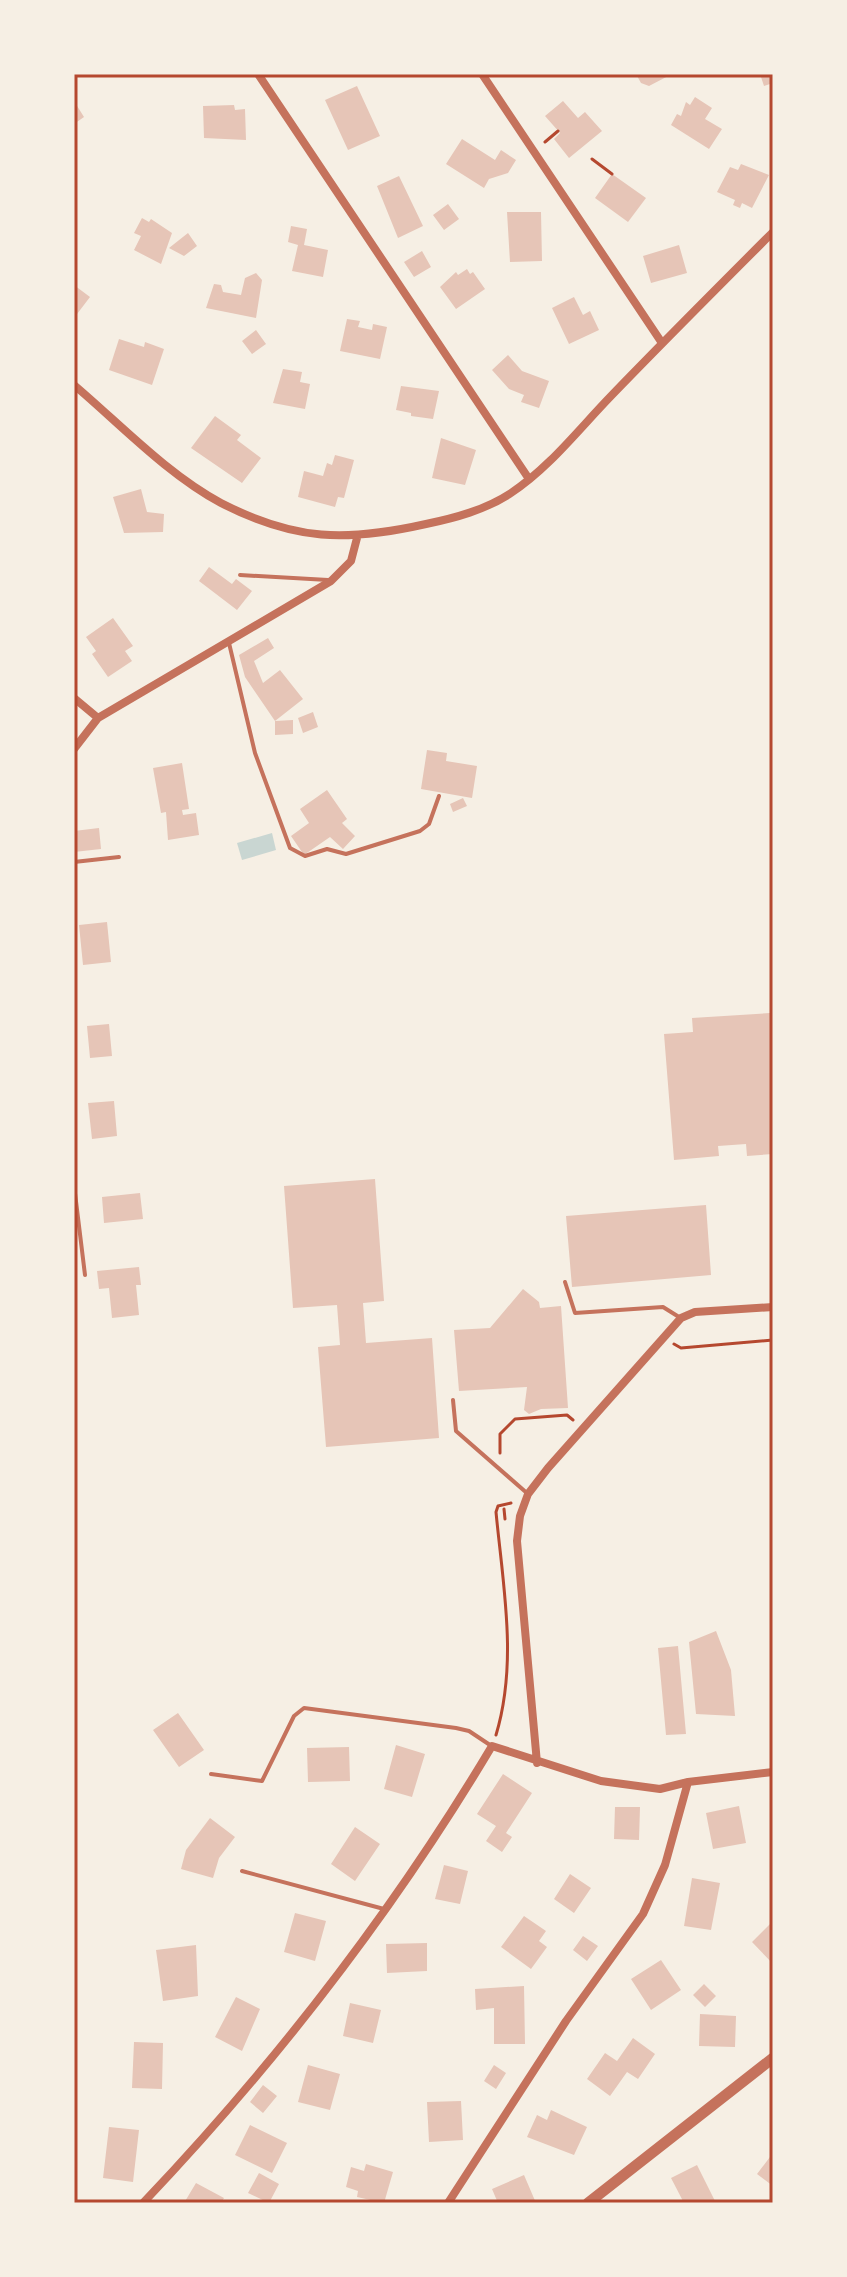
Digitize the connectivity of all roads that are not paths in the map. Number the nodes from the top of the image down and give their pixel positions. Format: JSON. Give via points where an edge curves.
{"nodes":[{"id":1,"x":258,"y":74,"type":"edge"},
{"id":2,"x":482,"y":74,"type":"edge"},
{"id":3,"x":773,"y":232,"type":"edge"},
{"id":4,"x":662,"y":343,"type":"junction"},
{"id":5,"x":74,"y":385,"type":"edge"},
{"id":6,"x":529,"y":479,"type":"junction"},
{"id":7,"x":357,"y":538,"type":"junction"},
{"id":8,"x":240,"y":575,"type":"dead end"},
{"id":9,"x":331,"y":581,"type":"junction"},
{"id":10,"x":228,"y":640,"type":"junction"},
{"id":11,"x":74,"y":698,"type":"edge"},
{"id":12,"x":98,"y":718,"type":"junction"},
{"id":13,"x":74,"y":749,"type":"edge"},
{"id":14,"x":439,"y":796,"type":"dead end"},
{"id":15,"x":119,"y":857,"type":"dead end"},
{"id":16,"x":74,"y":862,"type":"edge"},
{"id":17,"x":74,"y":1185,"type":"edge"},
{"id":18,"x":85,"y":1275,"type":"dead end"},
{"id":19,"x":565,"y":1282,"type":"dead end"},
{"id":20,"x":773,"y":1307,"type":"edge"},
{"id":21,"x":681,"y":1318,"type":"junction"},
{"id":22,"x":453,"y":1400,"type":"dead end"},
{"id":23,"x":528,"y":1494,"type":"junction"},
{"id":24,"x":492,"y":1746,"type":"junction"},
{"id":25,"x":537,"y":1763,"type":"junction"},
{"id":26,"x":773,"y":1772,"type":"edge"},
{"id":27,"x":211,"y":1774,"type":"dead end"},
{"id":28,"x":688,"y":1782,"type":"junction"},
{"id":29,"x":242,"y":1871,"type":"dead end"},
{"id":30,"x":386,"y":1910,"type":"junction"},
{"id":31,"x":773,"y":2058,"type":"edge"},
{"id":32,"x":143,"y":2203,"type":"edge"},
{"id":33,"x":448,"y":2203,"type":"edge"},
{"id":34,"x":588,"y":2203,"type":"edge"}],
"edges":[{"from":1,"to":6,"type":"street"},
{"from":2,"to":4,"type":"street"},
{"from":3,"to":4,"type":"street"},
{"from":4,"to":6,"type":"street"},
{"from":5,"to":7,"type":"street","via":[[220,502],[298,531]]},
{"from":6,"to":7,"type":"street","via":[[464,515]]},
{"from":7,"to":9,"type":"street","via":[[351,561]]},
{"from":8,"to":9,"type":"lane"},
{"from":9,"to":10,"type":"street"},
{"from":10,"to":12,"type":"street"},
{"from":10,"to":14,"type":"lane","via":[[255,753],[290,848],[297,854],[327,849],[355,853],[420,831],[429,824]]},
{"from":11,"to":12,"type":"street"},
{"from":12,"to":13,"type":"street"},
{"from":15,"to":16,"type":"lane"},
{"from":17,"to":18,"type":"lane"},
{"from":19,"to":21,"type":"lane","via":[[575,1313],[663,1307]]},
{"from":20,"to":21,"type":"street","via":[[695,1312]]},
{"from":21,"to":23,"type":"street"},
{"from":22,"to":23,"type":"lane","via":[[456,1431]]},
{"from":23,"to":25,"type":"street","via":[[517,1541]]},
{"from":24,"to":25,"type":"street"},
{"from":24,"to":27,"type":"lane","via":[[456,1728],[304,1708],[294,1716],[262,1781]]},
{"from":24,"to":30,"type":"street"},
{"from":25,"to":28,"type":"street","via":[[601,1781],[660,1789]]},
{"from":26,"to":28,"type":"street"},
{"from":28,"to":33,"type":"street","via":[[665,1865],[643,1914]]},
{"from":29,"to":30,"type":"lane"},
{"from":30,"to":32,"type":"street","via":[[264,2072]]},
{"from":31,"to":34,"type":"street"}]}
